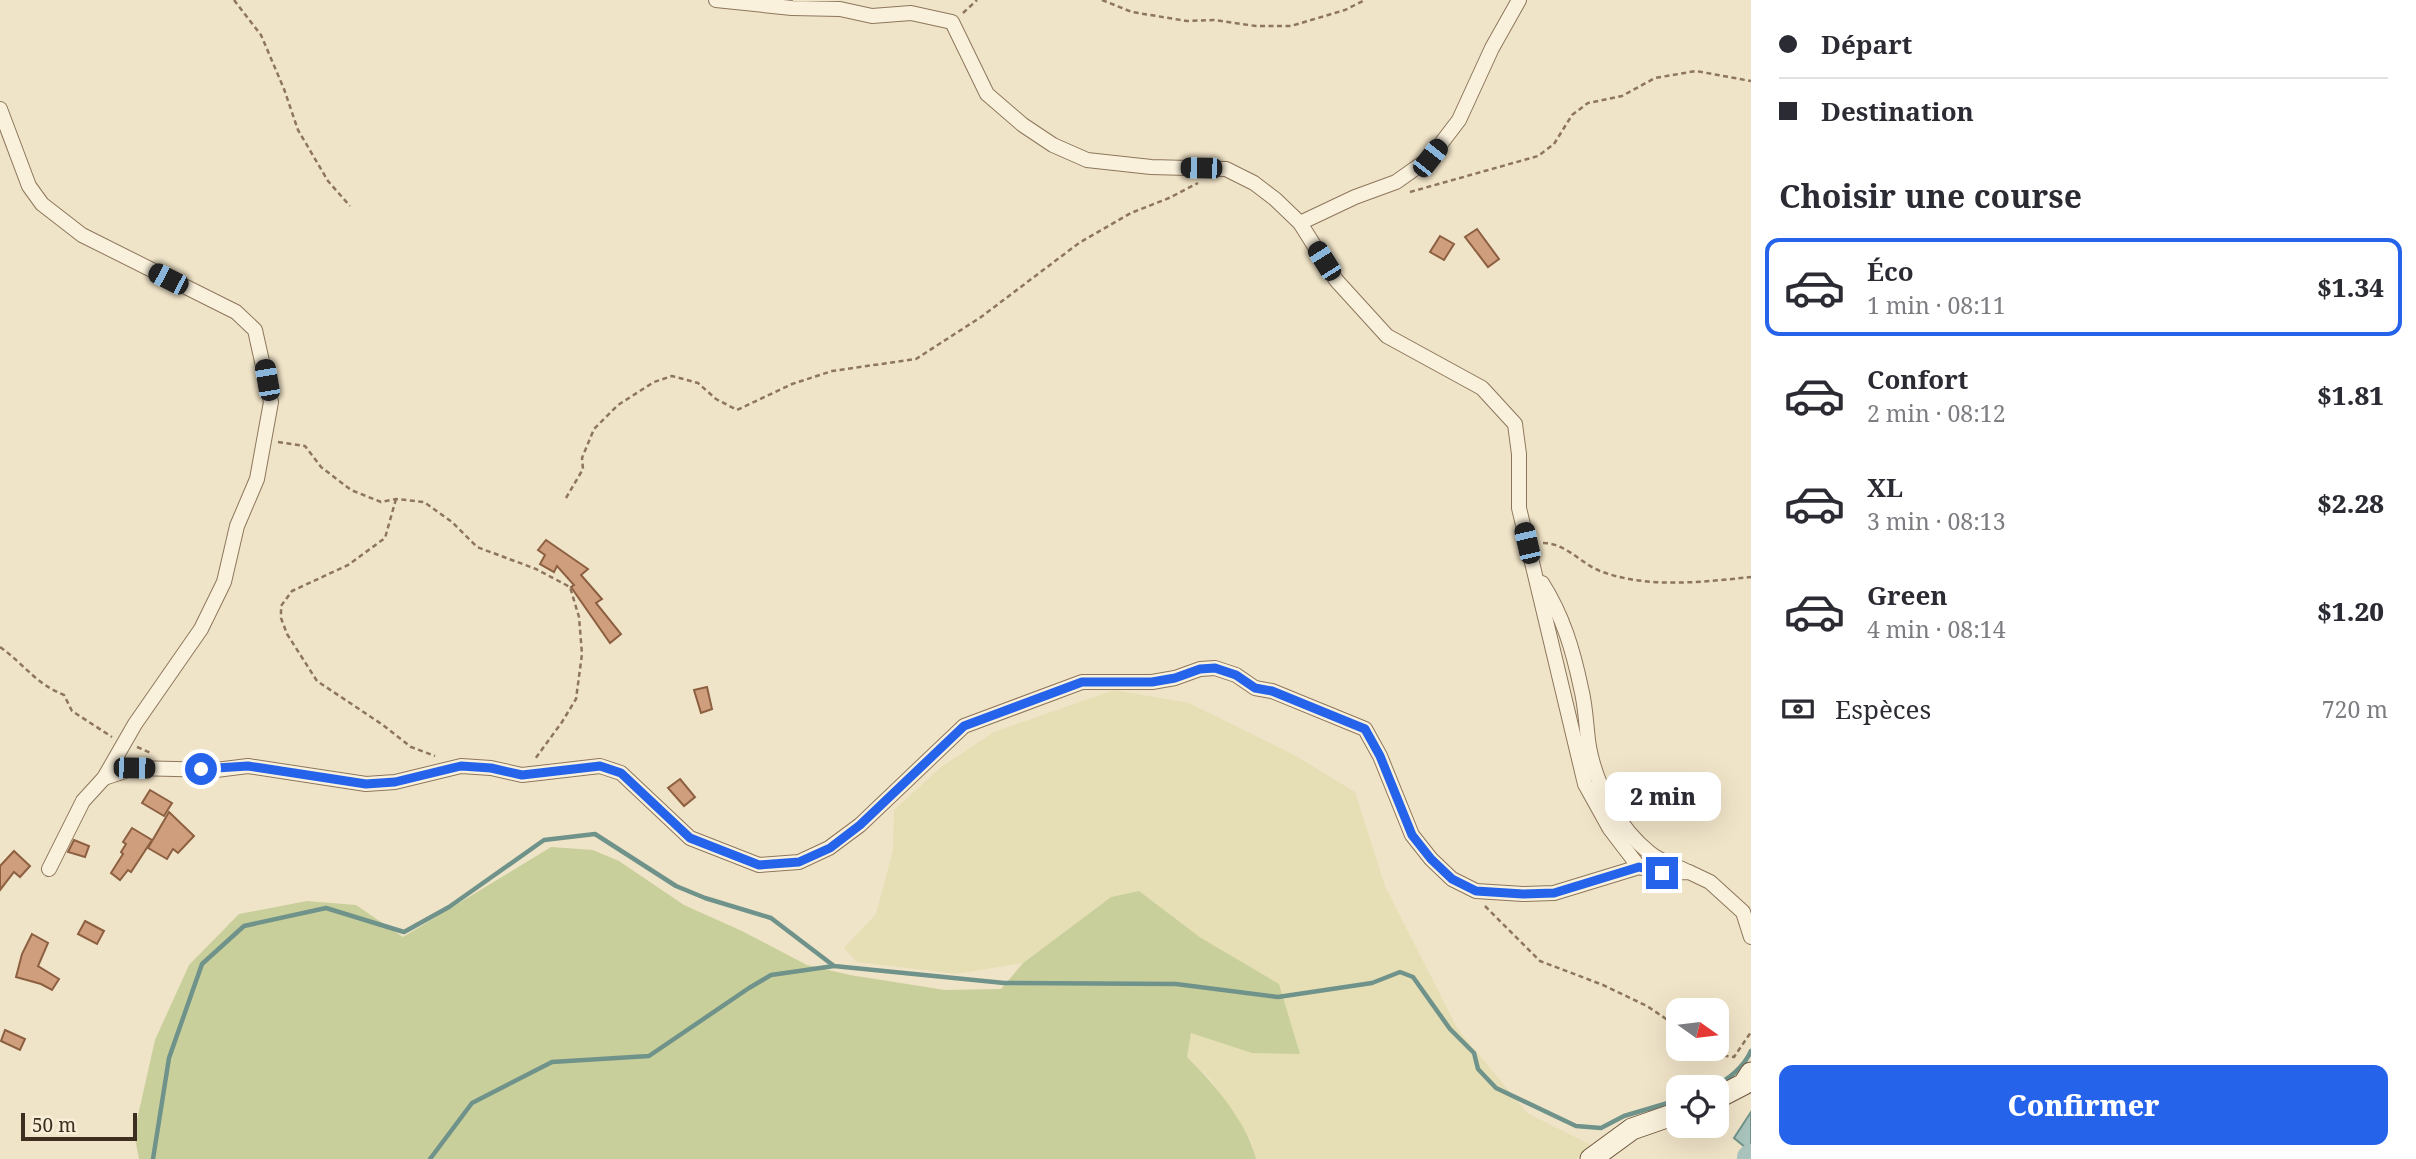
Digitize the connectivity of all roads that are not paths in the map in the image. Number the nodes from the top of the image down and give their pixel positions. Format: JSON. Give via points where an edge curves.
{"nodes":[{"id":1,"x":716,"y":0,"type":"edge"},
{"id":2,"x":1519,"y":0,"type":"edge"},
{"id":3,"x":0,"y":109,"type":"edge"},
{"id":4,"x":1300,"y":223,"type":"junction"},
{"id":5,"x":1535,"y":573,"type":"junction"},
{"id":6,"x":104,"y":778,"type":"junction"},
{"id":7,"x":1639,"y":867,"type":"junction"},
{"id":8,"x":50,"y":869,"type":"dead end"},
{"id":9,"x":1689,"y":872,"type":"junction"},
{"id":10,"x":1751,"y":937,"type":"edge"},
{"id":11,"x":1751,"y":1073,"type":"edge"},
{"id":12,"x":1729,"y":1092,"type":"edge"},
{"id":13,"x":1666,"y":1117,"type":"edge"},
{"id":14,"x":1591,"y":1159,"type":"edge"}],
"edges":[{"from":1,"to":4,"type":"street","via":[[840,9],[872,16],[911,13],[952,22],[987,94],[1053,145],[1087,160],[1226,169],[1275,198]]},
{"from":2,"to":4,"type":"street","via":[[1459,120],[1430,158],[1396,181]]},
{"from":3,"to":6,"type":"street","via":[[29,186],[42,204],[82,235],[236,312],[255,330],[271,402],[257,479],[237,526],[225,582],[201,629]]},
{"from":4,"to":5,"type":"street","via":[[1336,280],[1387,335],[1482,388],[1515,424],[1519,508]]},
{"from":5,"to":7,"type":"street","via":[[1585,784],[1610,829]]},
{"from":5,"to":9,"type":"street","via":[[1558,608],[1569,639],[1590,750],[1606,799],[1651,855]]},
{"from":6,"to":7,"type":"street","via":[[134,768],[248,766],[366,784],[461,766],[522,775],[600,766],[621,773],[690,838],[759,865],[799,862],[830,848],[860,825],[964,726],[1082,682],[1152,682],[1215,668],[1365,729],[1412,835],[1452,879],[1476,891],[1554,893]]},
{"from":6,"to":8,"type":"street","via":[[83,801]]},
{"from":7,"to":9,"type":"street","via":[[1662,873]]},
{"from":9,"to":10,"type":"street","via":[[1710,883],[1743,912]]},
{"from":11,"to":12,"type":"street","via":[[1744,1084]]},
{"from":13,"to":14,"type":"street","via":[[1632,1129]]}]}
